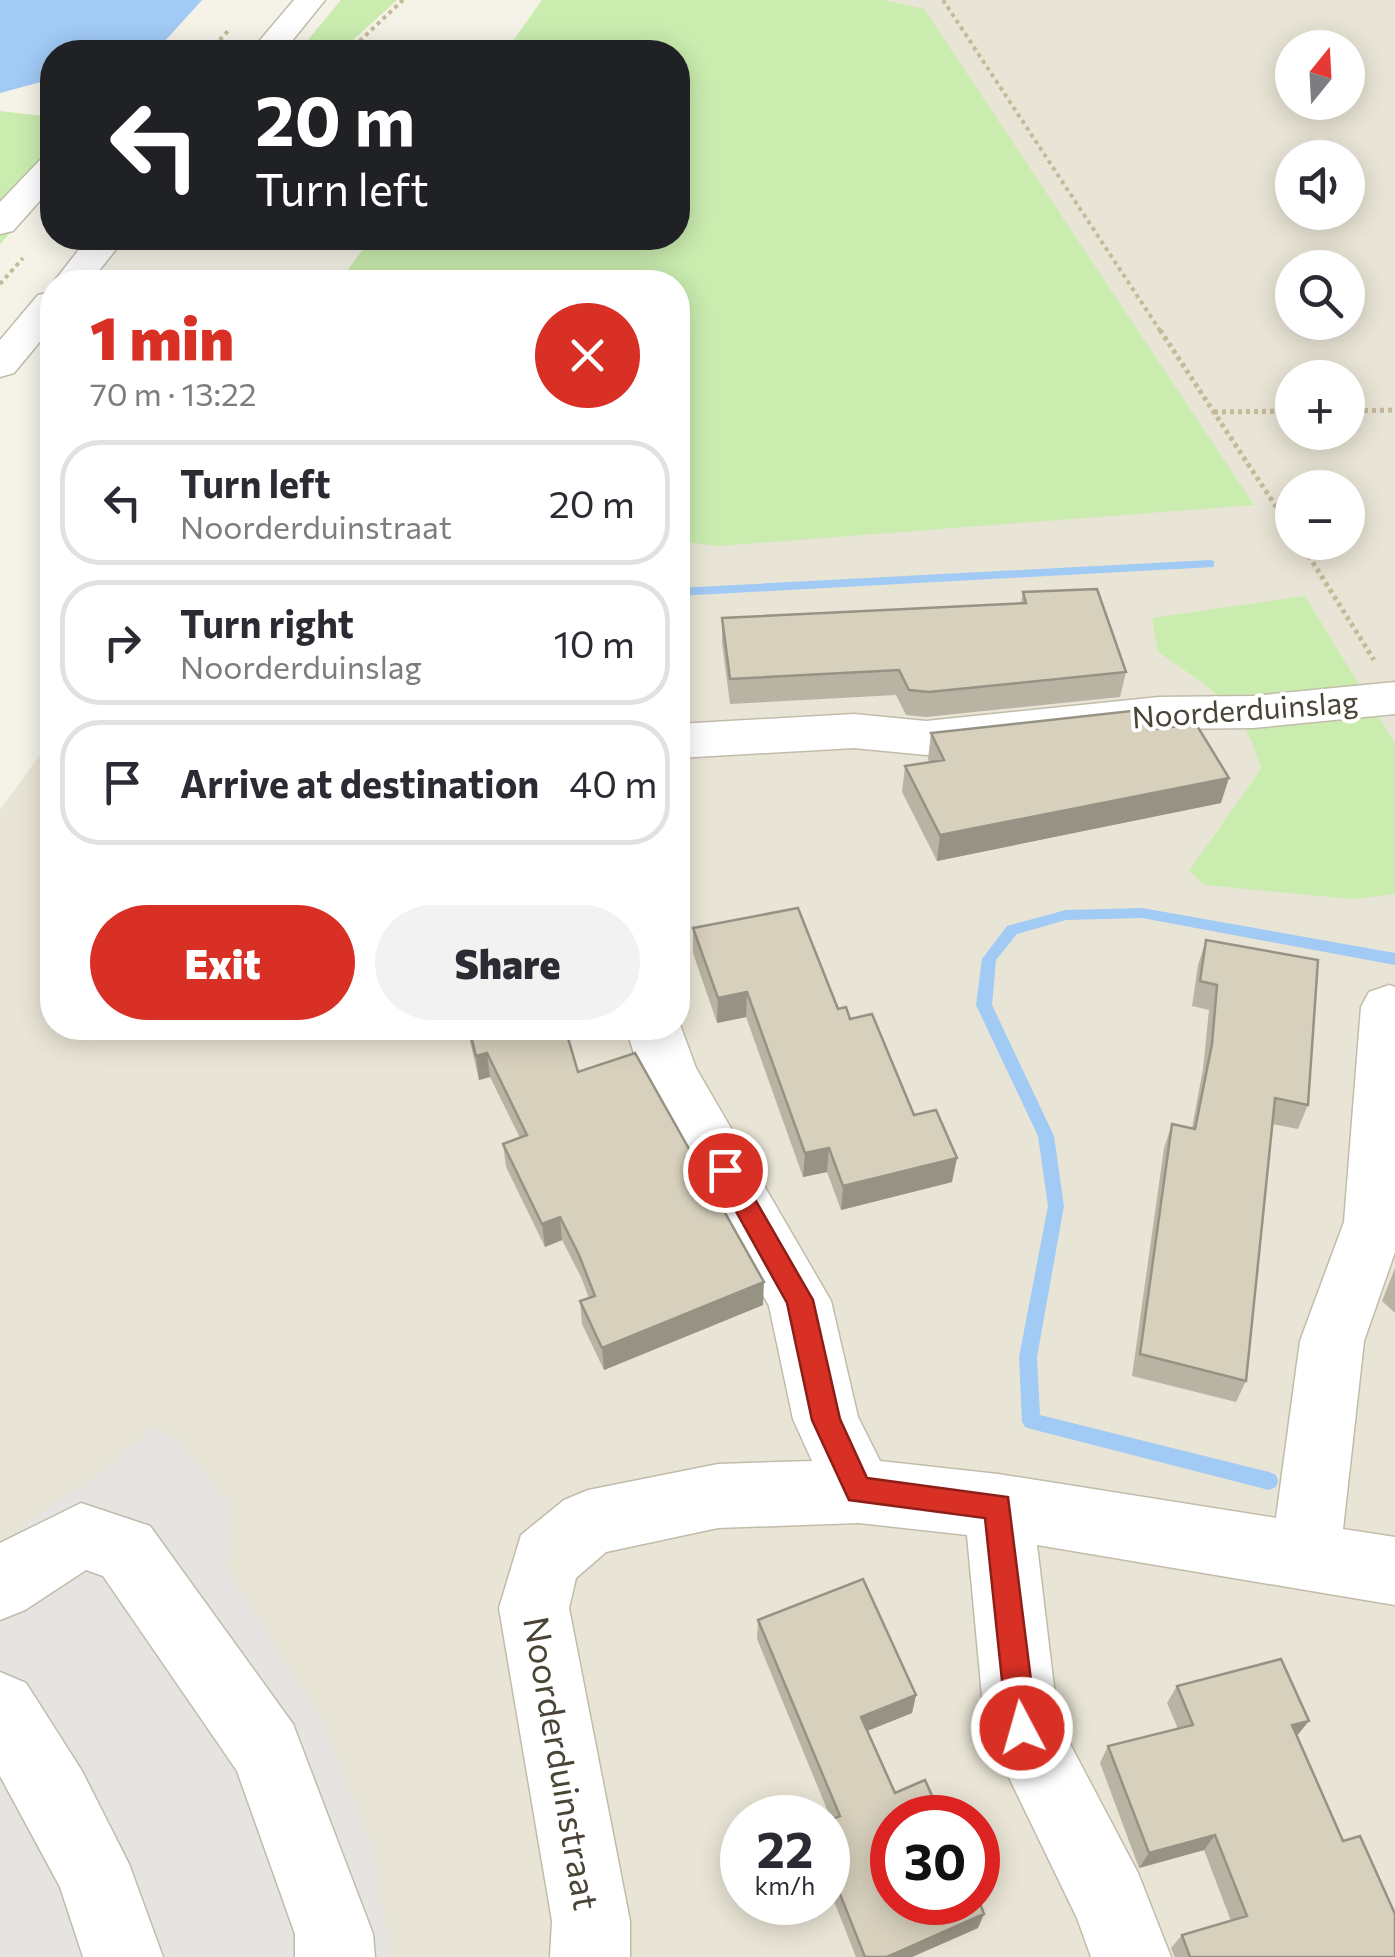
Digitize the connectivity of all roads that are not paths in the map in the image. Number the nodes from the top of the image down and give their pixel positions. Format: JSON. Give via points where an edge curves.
{"nodes":[{"id":1,"x":310,"y":0,"type":"edge"},
{"id":2,"x":276,"y":40,"type":"edge"},
{"id":3,"x":40,"y":179,"type":"edge"},
{"id":4,"x":0,"y":223,"type":"edge"},
{"id":5,"x":97,"y":250,"type":"edge"},
{"id":6,"x":80,"y":270,"type":"edge"},
{"id":7,"x":40,"y":318,"type":"edge"},
{"id":8,"x":0,"y":366,"type":"edge"},
{"id":9,"x":1390,"y":687,"type":"edge"},
{"id":10,"x":690,"y":740,"type":"edge"},
{"id":11,"x":1389,"y":1007,"type":"dead end"},
{"id":12,"x":658,"y":1040,"type":"edge"},
{"id":13,"x":1385,"y":1222,"type":"edge"},
{"id":14,"x":858,"y":1491,"type":"junction"},
{"id":15,"x":998,"y":1506,"type":"junction"},
{"id":16,"x":1305,"y":1558,"type":"junction"},
{"id":17,"x":1395,"y":1571,"type":"edge"},
{"id":18,"x":0,"y":1586,"type":"edge"},
{"id":19,"x":0,"y":1709,"type":"edge"},
{"id":20,"x":124,"y":1957,"type":"edge"},
{"id":21,"x":335,"y":1957,"type":"edge"},
{"id":22,"x":590,"y":1957,"type":"edge"},
{"id":23,"x":1131,"y":1957,"type":"edge"}],
"edges":[{"from":1,"to":2,"type":"street"},
{"from":3,"to":4,"type":"street"},
{"from":5,"to":6,"type":"street"},
{"from":7,"to":8,"type":"street"},
{"from":9,"to":10,"type":"street","name":"Noorderduinslag","via":[[1254,712],[1159,714],[926,738],[854,732]]},
{"from":11,"to":13,"type":"street"},
{"from":12,"to":14,"type":"street","via":[[670,1072],[800,1300],[826,1420]]},
{"from":13,"to":16,"type":"street","via":[[1332,1342]]},
{"from":14,"to":15,"type":"street","name":"Noorderduinstraat"},
{"from":14,"to":22,"type":"street","name":"Noorderduinstraat","via":[[718,1496],[588,1524],[546,1559],[534,1608],[590,1921]]},
{"from":15,"to":16,"type":"street","name":"Noorderduinstraat"},
{"from":15,"to":23,"type":"street","via":[[1022,1728],[1110,1901]]},
{"from":16,"to":17,"type":"street","name":"Noorderduinstraat"},
{"from":18,"to":21,"type":"street","via":[[82,1536],[126,1550],[267,1750],[334,1934]]},
{"from":19,"to":20,"type":"street","via":[[111,1907]]}]}
